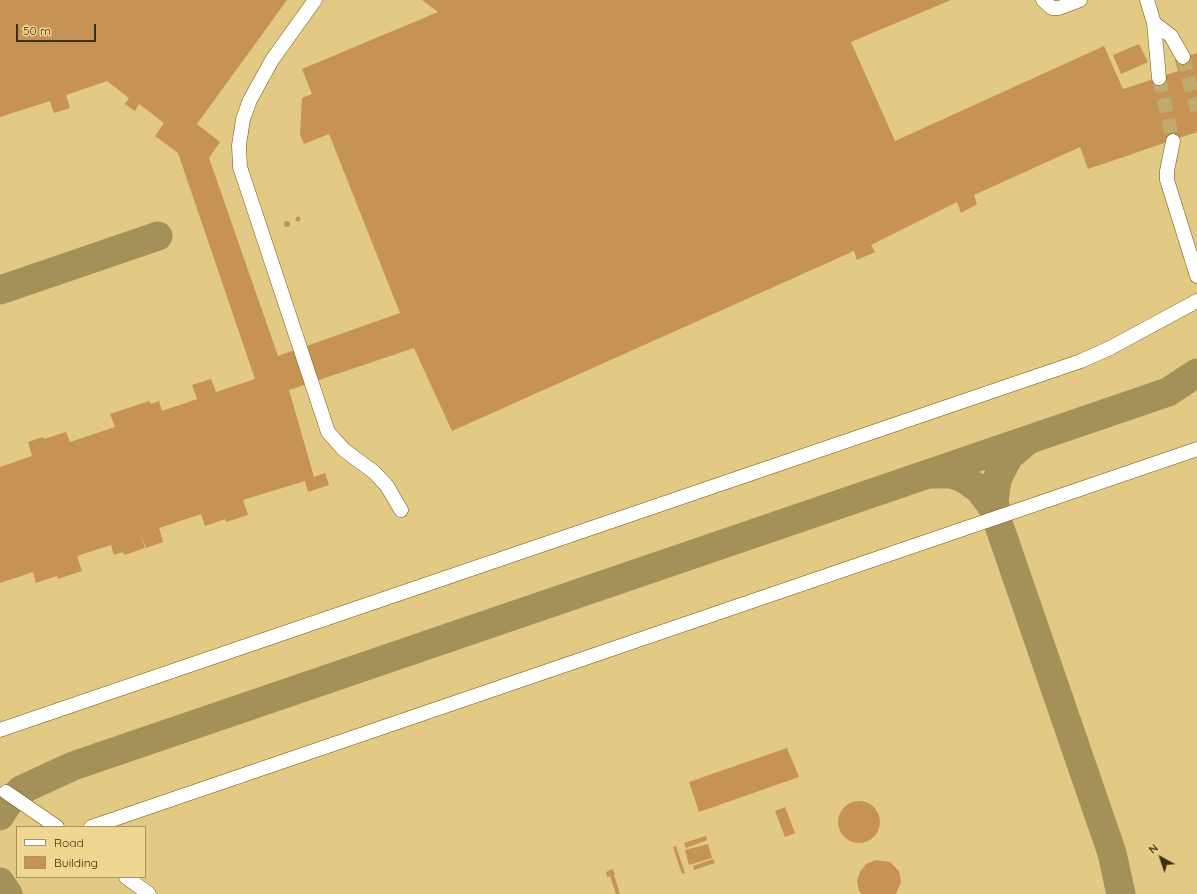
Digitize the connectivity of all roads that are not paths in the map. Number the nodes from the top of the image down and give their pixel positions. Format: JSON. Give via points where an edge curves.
{"nodes":[{"id":1,"x":315,"y":0,"type":"edge"},
{"id":2,"x":1043,"y":0,"type":"edge"},
{"id":3,"x":1080,"y":0,"type":"edge"},
{"id":4,"x":1147,"y":0,"type":"edge"},
{"id":5,"x":1154,"y":23,"type":"junction"},
{"id":6,"x":1183,"y":57,"type":"tunnel mouth"},
{"id":7,"x":1159,"y":78,"type":"tunnel mouth"},
{"id":8,"x":1173,"y":141,"type":"tunnel mouth"},
{"id":9,"x":1197,"y":276,"type":"edge"},
{"id":10,"x":1197,"y":301,"type":"edge"},
{"id":11,"x":1197,"y":449,"type":"edge"},
{"id":12,"x":401,"y":510,"type":"dead end"},
{"id":13,"x":0,"y":730,"type":"edge"},
{"id":14,"x":6,"y":792,"type":"dead end"},
{"id":15,"x":105,"y":824,"type":"edge"},
{"id":16,"x":56,"y":826,"type":"edge"},
{"id":17,"x":95,"y":826,"type":"edge"},
{"id":18,"x":127,"y":878,"type":"edge"},
{"id":19,"x":149,"y":894,"type":"edge"}],
"edges":[{"from":1,"to":12,"type":"lane","via":[[272,60],[250,100],[243,119],[239,145],[240,167],[328,432],[344,450],[374,472],[387,486]]},
{"from":2,"to":3,"type":"lane","via":[[1052,8]]},
{"from":4,"to":5,"type":"lane"},
{"from":5,"to":6,"type":"lane","via":[[1171,36]]},
{"from":5,"to":7,"type":"lane"},
{"from":8,"to":9,"type":"lane","via":[[1167,180]]},
{"from":10,"to":13,"type":"lane","via":[[1081,361]]},
{"from":11,"to":15,"type":"lane"},
{"from":14,"to":16,"type":"lane"},
{"from":15,"to":17,"type":"lane"},
{"from":18,"to":19,"type":"lane"}]}
